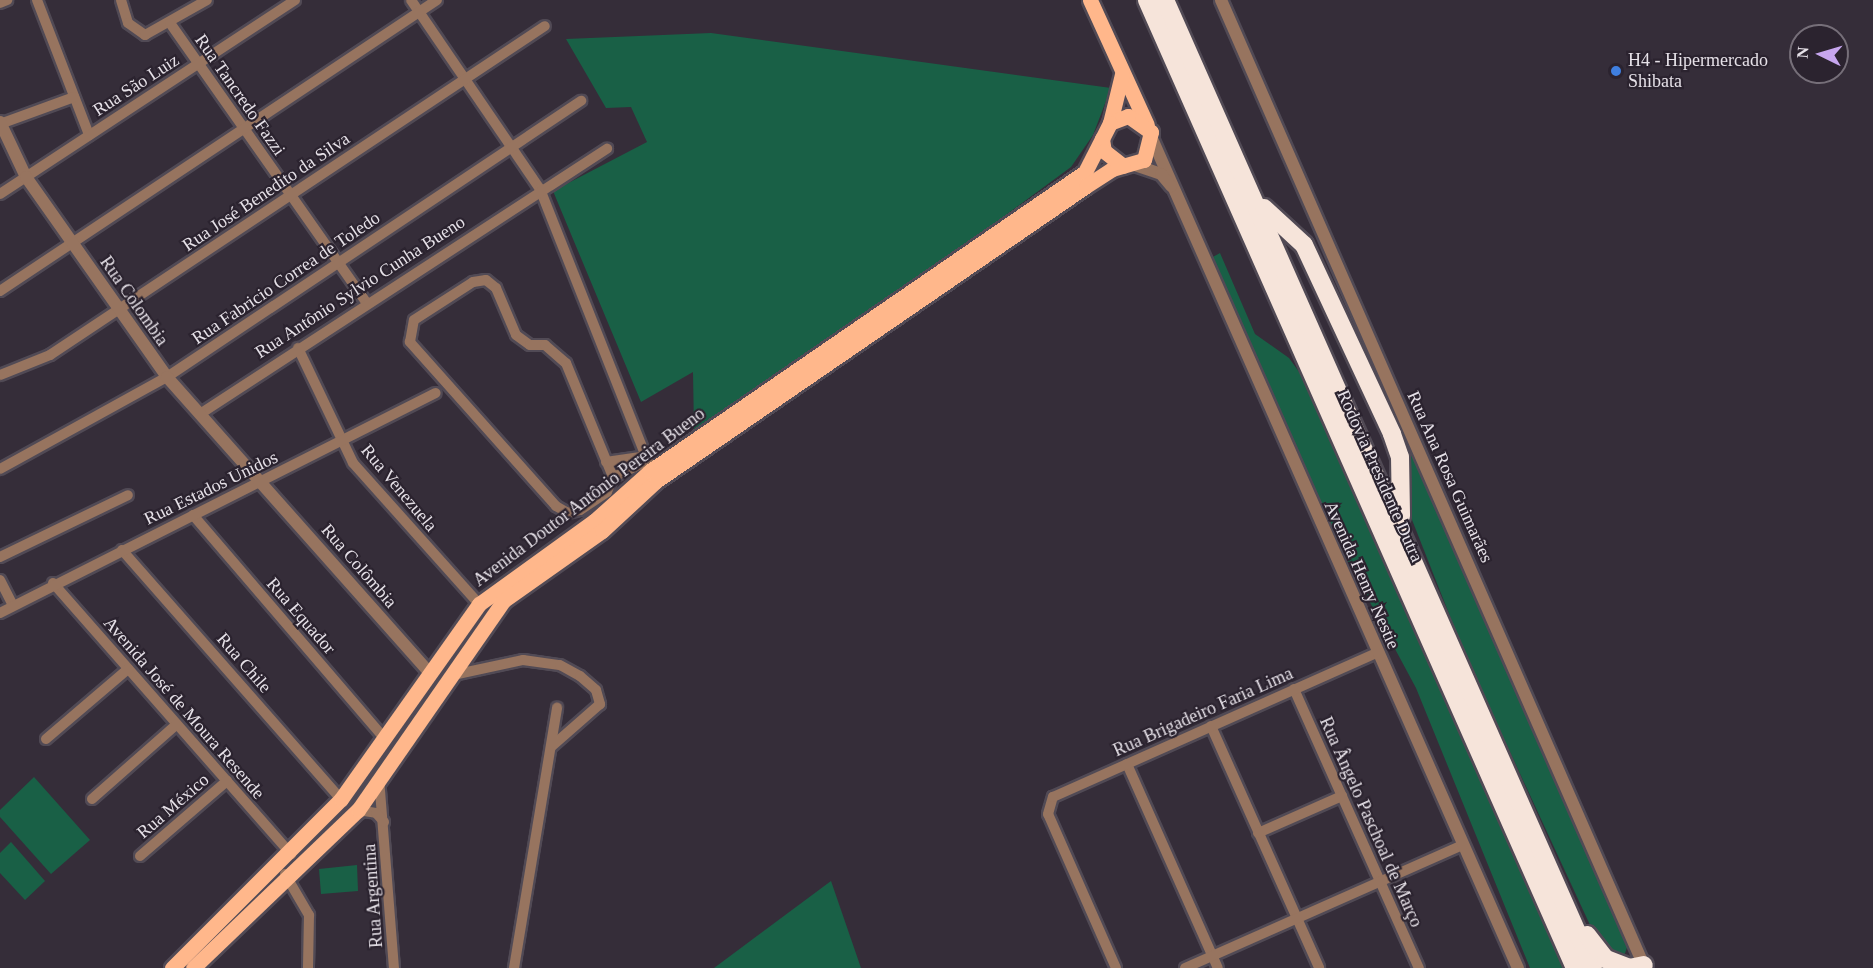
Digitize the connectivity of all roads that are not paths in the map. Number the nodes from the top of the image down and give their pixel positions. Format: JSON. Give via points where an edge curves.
{"nodes":[{"id":1,"x":7,"y":0,"type":"edge"},
{"id":2,"x":37,"y":0,"type":"edge"},
{"id":3,"x":121,"y":0,"type":"edge"},
{"id":4,"x":207,"y":0,"type":"edge"},
{"id":5,"x":295,"y":0,"type":"edge"},
{"id":6,"x":411,"y":0,"type":"edge"},
{"id":7,"x":437,"y":0,"type":"edge"},
{"id":8,"x":1090,"y":0,"type":"edge"},
{"id":9,"x":1147,"y":0,"type":"edge"},
{"id":10,"x":1165,"y":0,"type":"edge"},
{"id":11,"x":1221,"y":0,"type":"edge"},
{"id":12,"x":0,"y":3,"type":"edge"},
{"id":13,"x":419,"y":12,"type":"junction"},
{"id":14,"x":170,"y":23,"type":"junction"},
{"id":15,"x":545,"y":26,"type":"dead end"},
{"id":16,"x":198,"y":64,"type":"junction"},
{"id":17,"x":1122,"y":71,"type":"junction"},
{"id":18,"x":465,"y":79,"type":"junction"},
{"id":19,"x":74,"y":97,"type":"junction"},
{"id":20,"x":581,"y":101,"type":"dead end"},
{"id":21,"x":0,"y":123,"type":"edge"},
{"id":22,"x":1110,"y":123,"type":"junction"},
{"id":23,"x":1147,"y":124,"type":"junction"},
{"id":24,"x":243,"y":129,"type":"junction"},
{"id":25,"x":89,"y":135,"type":"junction"},
{"id":26,"x":1102,"y":139,"type":"junction"},
{"id":27,"x":1153,"y":141,"type":"junction"},
{"id":28,"x":512,"y":148,"type":"junction"},
{"id":29,"x":607,"y":149,"type":"dead end"},
{"id":30,"x":1129,"y":166,"type":"junction"},
{"id":31,"x":26,"y":177,"type":"junction"},
{"id":32,"x":1245,"y":182,"type":"junction"},
{"id":33,"x":540,"y":189,"type":"junction"},
{"id":34,"x":0,"y":194,"type":"edge"},
{"id":35,"x":1177,"y":194,"type":"junction"},
{"id":36,"x":290,"y":196,"type":"junction"},
{"id":37,"x":72,"y":243,"type":"junction"},
{"id":38,"x":338,"y":263,"type":"junction"},
{"id":39,"x":0,"y":291,"type":"edge"},
{"id":40,"x":367,"y":303,"type":"junction"},
{"id":41,"x":119,"y":310,"type":"junction"},
{"id":42,"x":298,"y":348,"type":"junction"},
{"id":43,"x":1,"y":372,"type":"edge"},
{"id":44,"x":167,"y":377,"type":"junction"},
{"id":45,"x":436,"y":393,"type":"dead end"},
{"id":46,"x":200,"y":414,"type":"junction"},
{"id":47,"x":342,"y":443,"type":"junction"},
{"id":48,"x":606,"y":462,"type":"junction"},
{"id":49,"x":650,"y":467,"type":"junction"},
{"id":50,"x":0,"y":469,"type":"edge"},
{"id":51,"x":613,"y":477,"type":"junction"},
{"id":52,"x":261,"y":482,"type":"junction"},
{"id":53,"x":128,"y":495,"type":"dead end"},
{"id":54,"x":193,"y":515,"type":"junction"},
{"id":55,"x":122,"y":550,"type":"junction"},
{"id":56,"x":0,"y":557,"type":"edge"},
{"id":57,"x":0,"y":580,"type":"edge"},
{"id":58,"x":1421,"y":580,"type":"junction"},
{"id":59,"x":53,"y":584,"type":"junction"},
{"id":60,"x":12,"y":604,"type":"junction"},
{"id":61,"x":479,"y":604,"type":"junction"},
{"id":62,"x":0,"y":613,"type":"edge"},
{"id":63,"x":478,"y":635,"type":"junction"},
{"id":64,"x":1376,"y":653,"type":"junction"},
{"id":65,"x":128,"y":669,"type":"junction"},
{"id":66,"x":473,"y":669,"type":"junction"},
{"id":67,"x":429,"y":674,"type":"junction"},
{"id":68,"x":447,"y":682,"type":"junction"},
{"id":69,"x":1294,"y":689,"type":"junction"},
{"id":70,"x":557,"y":708,"type":"dead end"},
{"id":71,"x":177,"y":724,"type":"junction"},
{"id":72,"x":1211,"y":726,"type":"junction"},
{"id":73,"x":384,"y":738,"type":"junction"},
{"id":74,"x":46,"y":739,"type":"dead end"},
{"id":75,"x":552,"y":746,"type":"junction"},
{"id":76,"x":1127,"y":764,"type":"junction"},
{"id":77,"x":379,"y":778,"type":"junction"},
{"id":78,"x":228,"y":781,"type":"junction"},
{"id":79,"x":1342,"y":796,"type":"junction"},
{"id":80,"x":92,"y":799,"type":"dead end"},
{"id":81,"x":341,"y":799,"type":"junction"},
{"id":82,"x":358,"y":810,"type":"junction"},
{"id":83,"x":384,"y":822,"type":"junction"},
{"id":84,"x":1258,"y":833,"type":"junction"},
{"id":85,"x":1462,"y":845,"type":"junction"},
{"id":86,"x":291,"y":854,"type":"junction"},
{"id":87,"x":140,"y":856,"type":"dead end"},
{"id":88,"x":275,"y":867,"type":"junction"},
{"id":89,"x":288,"y":877,"type":"junction"},
{"id":90,"x":1380,"y":881,"type":"junction"},
{"id":91,"x":1559,"y":890,"type":"junction"},
{"id":92,"x":1297,"y":918,"type":"junction"},
{"id":93,"x":1212,"y":956,"type":"junction"},
{"id":94,"x":1645,"y":966,"type":"edge"},
{"id":95,"x":172,"y":968,"type":"edge"},
{"id":96,"x":193,"y":968,"type":"edge"},
{"id":97,"x":309,"y":968,"type":"edge"},
{"id":98,"x":394,"y":968,"type":"edge"},
{"id":99,"x":514,"y":968,"type":"edge"},
{"id":100,"x":1116,"y":968,"type":"edge"},
{"id":101,"x":1185,"y":968,"type":"edge"},
{"id":102,"x":1218,"y":968,"type":"edge"},
{"id":103,"x":1319,"y":968,"type":"edge"},
{"id":104,"x":1419,"y":968,"type":"edge"},
{"id":105,"x":1518,"y":968,"type":"edge"},
{"id":106,"x":1575,"y":968,"type":"edge"},
{"id":107,"x":1593,"y":968,"type":"edge"}],
"edges":[{"from":1,"to":12,"type":"street"},
{"from":2,"to":19,"type":"street"},
{"from":3,"to":14,"type":"street","via":[[138,33],[153,34]]},
{"from":4,"to":14,"type":"street"},
{"from":5,"to":16,"type":"street","name":"Rua São Luiz"},
{"from":6,"to":13,"type":"street"},
{"from":7,"to":13,"type":"street"},
{"from":8,"to":17,"type":"main road"},
{"from":9,"to":106,"type":"highway","name":"Rodovia Presidente Dutra"},
{"from":10,"to":32,"type":"highway","name":"Rodovia Presidente Dutra"},
{"from":11,"to":94,"type":"street","name":"Rua Ana Rosa Guimarães"},
{"from":13,"to":18,"type":"street"},
{"from":13,"to":24,"type":"street"},
{"from":14,"to":16,"type":"street","name":"Rua Tancredo Fazzi"},
{"from":15,"to":18,"type":"street","name":"Rua José Benedito da Silva"},
{"from":16,"to":24,"type":"street","name":"Rua Tancredo Fazzi"},
{"from":16,"to":25,"type":"street","name":"Rua São Luiz"},
{"from":17,"to":22,"type":"main road"},
{"from":17,"to":23,"type":"main road"},
{"from":18,"to":28,"type":"street"},
{"from":18,"to":36,"type":"street","name":"Rua José Benedito da Silva"},
{"from":19,"to":21,"type":"street"},
{"from":19,"to":25,"type":"street"},
{"from":20,"to":28,"type":"street","name":"Rua Fabricio Correa de Toledo"},
{"from":21,"to":31,"type":"street","name":"Rua Colombia"},
{"from":22,"to":23,"type":"main road","via":[[1128,116]]},
{"from":22,"to":26,"type":"main road"},
{"from":23,"to":27,"type":"main road"},
{"from":24,"to":36,"type":"street","name":"Rua Tancredo Fazzi"},
{"from":24,"to":37,"type":"street"},
{"from":25,"to":31,"type":"street","name":"Rua São Luiz"},
{"from":26,"to":30,"type":"main road","via":[[1108,156]]},
{"from":26,"to":49,"type":"main road","name":"Avenida Doutor Antônio Pereira Bueno","via":[[1078,178]]},
{"from":27,"to":30,"type":"main road","via":[[1144,160]]},
{"from":27,"to":35,"type":"street","name":"Avenida Henry Nestie"},
{"from":28,"to":33,"type":"street"},
{"from":28,"to":38,"type":"street","name":"Rua Fabricio Correa de Toledo"},
{"from":29,"to":33,"type":"street","name":"Rua Antônio Sylvio Cunha Bueno"},
{"from":30,"to":35,"type":"street","via":[[1161,174]]},
{"from":30,"to":49,"type":"main road","name":"Avenida Doutor Antônio Pereira Bueno","via":[[1086,186]]},
{"from":31,"to":34,"type":"street","name":"Rua São Luiz"},
{"from":31,"to":37,"type":"street","name":"Rua Colombia"},
{"from":32,"to":58,"type":"highway","name":"Rodovia Presidente Dutra"},
{"from":32,"to":58,"type":"highway","via":[[1273,221],[1304,245],[1392,434],[1400,458],[1398,508]]},
{"from":33,"to":40,"type":"street","name":"Rua Antônio Sylvio Cunha Bueno"},
{"from":33,"to":49,"type":"street"},
{"from":35,"to":64,"type":"street","name":"Avenida Henry Nestie"},
{"from":36,"to":38,"type":"street","name":"Rua Tancredo Fazzi"},
{"from":36,"to":41,"type":"street","name":"Rua José Benedito da Silva"},
{"from":37,"to":39,"type":"street"},
{"from":37,"to":41,"type":"street","name":"Rua Colombia"},
{"from":38,"to":40,"type":"street","name":"Rua Tancredo Fazzi"},
{"from":38,"to":44,"type":"street","name":"Rua Fabricio Correa de Toledo"},
{"from":40,"to":42,"type":"street","name":"Rua Antônio Sylvio Cunha Bueno"},
{"from":41,"to":43,"type":"street","name":"Rua José Benedito da Silva","via":[[50,355]]},
{"from":41,"to":44,"type":"street","name":"Rua Colombia"},
{"from":42,"to":46,"type":"street","name":"Rua Antônio Sylvio Cunha Bueno"},
{"from":42,"to":47,"type":"street","name":"Rua Venezuela"},
{"from":44,"to":46,"type":"street","name":"Rua Colombia"},
{"from":44,"to":50,"type":"street","name":"Rua Fabricio Correa de Toledo"},
{"from":45,"to":47,"type":"street","name":"Rua Estados Unidos"},
{"from":46,"to":52,"type":"street","name":"Rua Colombia"},
{"from":47,"to":52,"type":"street","name":"Rua Estados Unidos"},
{"from":47,"to":61,"type":"street","name":"Rua Venezuela","via":[[352,463]]},
{"from":48,"to":49,"type":"street"},
{"from":48,"to":51,"type":"street"},
{"from":48,"to":51,"type":"street","via":[[566,363],[545,345],[530,345],[516,335],[496,288],[486,280],[473,282],[414,320],[410,342],[556,506],[568,513],[580,510],[607,492]]},
{"from":49,"to":51,"type":"street"},
{"from":49,"to":61,"type":"main road","name":"Avenida Doutor Antônio Pereira Bueno","via":[[594,521]]},
{"from":49,"to":63,"type":"main road","name":"Avenida Doutor Antônio Pereira Bueno","via":[[602,531],[503,601]]},
{"from":52,"to":54,"type":"street","name":"Rua Estados Unidos"},
{"from":52,"to":67,"type":"street","name":"Rua Colômbia"},
{"from":53,"to":56,"type":"street"},
{"from":54,"to":55,"type":"street","name":"Rua Estados Unidos"},
{"from":54,"to":73,"type":"street","name":"Rua Equador"},
{"from":55,"to":59,"type":"street","name":"Rua Estados Unidos"},
{"from":55,"to":81,"type":"street","name":"Rua Chile"},
{"from":57,"to":60,"type":"street"},
{"from":58,"to":91,"type":"highway","name":"Rodovia Presidente Dutra"},
{"from":59,"to":60,"type":"street","name":"Rua Estados Unidos"},
{"from":59,"to":65,"type":"street","name":"Avenida José de Moura Resende"},
{"from":60,"to":62,"type":"street","name":"Rua Estados Unidos"},
{"from":61,"to":63,"type":"main road","via":[[484,619]]},
{"from":61,"to":67,"type":"main road","name":"Avenida Doutor Antônio Pereira Bueno"},
{"from":63,"to":66,"type":"street"},
{"from":63,"to":68,"type":"main road","name":"Avenida Doutor Antônio Pereira Bueno"},
{"from":64,"to":69,"type":"street","name":"Rua Brigadeiro Faria Lima"},
{"from":64,"to":85,"type":"street","name":"Avenida Henry Nestie"},
{"from":65,"to":71,"type":"street","name":"Avenida José de Moura Resende"},
{"from":65,"to":74,"type":"street"},
{"from":66,"to":68,"type":"street"},
{"from":66,"to":75,"type":"street","via":[[523,660],[560,665],[596,690],[597,709]]},
{"from":67,"to":68,"type":"main road"},
{"from":67,"to":68,"type":"main road"},
{"from":67,"to":73,"type":"main road","name":"Avenida Doutor Antônio Pereira Bueno"},
{"from":68,"to":77,"type":"main road","name":"Avenida Doutor Antônio Pereira Bueno"},
{"from":69,"to":72,"type":"street","name":"Rua Brigadeiro Faria Lima"},
{"from":69,"to":79,"type":"street","name":"Rua Ângelo Paschoal de Março"},
{"from":70,"to":75,"type":"street"},
{"from":71,"to":78,"type":"street","name":"Avenida José de Moura Resende"},
{"from":71,"to":80,"type":"street"},
{"from":72,"to":76,"type":"street","name":"Rua Brigadeiro Faria Lima"},
{"from":72,"to":84,"type":"street"},
{"from":73,"to":81,"type":"main road","name":"Avenida Doutor Antônio Pereira Bueno"},
{"from":75,"to":99,"type":"street"},
{"from":76,"to":93,"type":"street"},
{"from":76,"to":100,"type":"street","name":"Rua Brigadeiro Faria Lima","via":[[1053,797],[1047,805]]},
{"from":77,"to":82,"type":"main road","name":"Avenida Doutor Antônio Pereira Bueno"},
{"from":77,"to":83,"type":"street","name":"Rua Argentina"},
{"from":78,"to":86,"type":"street","name":"Avenida José de Moura Resende"},
{"from":78,"to":87,"type":"street","name":"Rua México"},
{"from":79,"to":84,"type":"street"},
{"from":79,"to":90,"type":"street","name":"Rua Ângelo Paschoal de Março"},
{"from":81,"to":86,"type":"main road","name":"Avenida Doutor Antônio Pereira Bueno"},
{"from":82,"to":83,"type":"street","name":"Rua Argentina","via":[[376,813]]},
{"from":82,"to":89,"type":"main road","name":"Avenida Doutor Antônio Pereira Bueno"},
{"from":83,"to":98,"type":"street","name":"Rua Argentina"},
{"from":84,"to":92,"type":"street"},
{"from":85,"to":90,"type":"street"},
{"from":85,"to":105,"type":"street","name":"Avenida Henry Nestie"},
{"from":86,"to":88,"type":"main road","name":"Avenida Doutor Antônio Pereira Bueno"},
{"from":88,"to":89,"type":"street"},
{"from":88,"to":95,"type":"main road","name":"Avenida Doutor Antônio Pereira Bueno"},
{"from":89,"to":96,"type":"main road","name":"Avenida Doutor Antônio Pereira Bueno"},
{"from":89,"to":97,"type":"street","via":[[306,905]]},
{"from":90,"to":92,"type":"street"},
{"from":90,"to":104,"type":"street","name":"Rua Ângelo Paschoal de Março"},
{"from":91,"to":94,"type":"highway","via":[[1599,953],[1629,968]]},
{"from":91,"to":107,"type":"highway","name":"Rodovia Presidente Dutra"},
{"from":92,"to":93,"type":"street"},
{"from":92,"to":103,"type":"street"},
{"from":93,"to":101,"type":"street"},
{"from":93,"to":102,"type":"street"}]}
